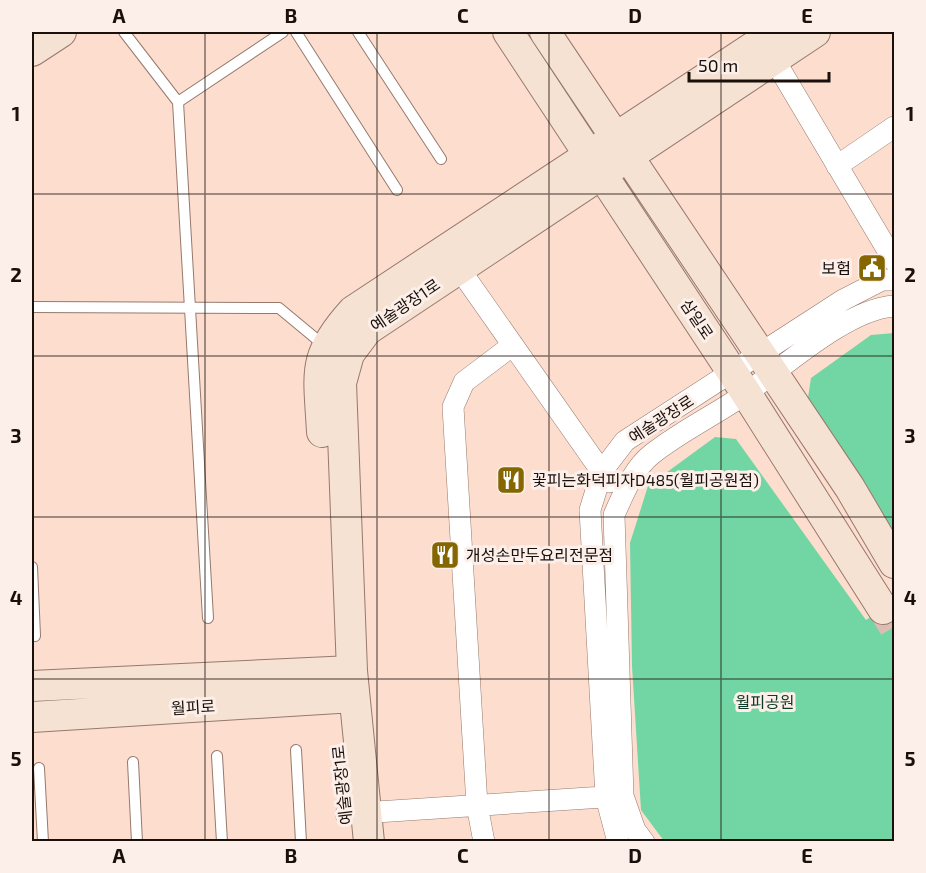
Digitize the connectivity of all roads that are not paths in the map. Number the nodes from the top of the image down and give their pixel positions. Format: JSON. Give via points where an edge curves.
{"nodes":[{"id":1,"x":61,"y":32,"type":"edge"},
{"id":2,"x":124,"y":32,"type":"edge"},
{"id":3,"x":283,"y":32,"type":"edge"},
{"id":4,"x":296,"y":32,"type":"edge"},
{"id":5,"x":358,"y":32,"type":"edge"},
{"id":6,"x":508,"y":32,"type":"edge"},
{"id":7,"x":545,"y":32,"type":"edge"},
{"id":8,"x":815,"y":32,"type":"edge"},
{"id":9,"x":771,"y":44,"type":"edge"},
{"id":10,"x":32,"y":51,"type":"edge"},
{"id":11,"x":178,"y":102,"type":"junction"},
{"id":12,"x":894,"y":128,"type":"edge"},
{"id":13,"x":622,"y":147,"type":"junction"},
{"id":14,"x":441,"y":159,"type":"dead end"},
{"id":15,"x":595,"y":164,"type":"junction"},
{"id":16,"x":837,"y":166,"type":"junction"},
{"id":17,"x":397,"y":190,"type":"dead end"},
{"id":18,"x":452,"y":259,"type":"junction"},
{"id":19,"x":894,"y":261,"type":"edge"},
{"id":20,"x":894,"y":280,"type":"edge"},
{"id":21,"x":894,"y":306,"type":"edge"},
{"id":22,"x":32,"y":307,"type":"edge"},
{"id":23,"x":190,"y":307,"type":"junction"},
{"id":24,"x":513,"y":345,"type":"junction"},
{"id":25,"x":326,"y":347,"type":"junction"},
{"id":26,"x":767,"y":362,"type":"junction"},
{"id":27,"x":740,"y":383,"type":"junction"},
{"id":28,"x":602,"y":471,"type":"junction"},
{"id":29,"x":621,"y":499,"type":"junction"},
{"id":30,"x":894,"y":563,"type":"edge"},
{"id":31,"x":32,"y":567,"type":"edge"},
{"id":32,"x":883,"y":609,"type":"tunnel mouth"},
{"id":33,"x":208,"y":618,"type":"dead end"},
{"id":34,"x":35,"y":636,"type":"dead end"},
{"id":35,"x":342,"y":685,"type":"junction"},
{"id":36,"x":32,"y":686,"type":"edge"},
{"id":37,"x":32,"y":717,"type":"edge"},
{"id":38,"x":296,"y":750,"type":"dead end"},
{"id":39,"x":217,"y":756,"type":"dead end"},
{"id":40,"x":133,"y":762,"type":"dead end"},
{"id":41,"x":39,"y":768,"type":"dead end"},
{"id":42,"x":614,"y":796,"type":"junction"},
{"id":43,"x":477,"y":805,"type":"junction"},
{"id":44,"x":358,"y":827,"type":"edge"},
{"id":45,"x":43,"y":842,"type":"edge"},
{"id":46,"x":137,"y":842,"type":"edge"},
{"id":47,"x":222,"y":842,"type":"edge"},
{"id":48,"x":301,"y":842,"type":"edge"},
{"id":49,"x":484,"y":842,"type":"edge"},
{"id":50,"x":618,"y":842,"type":"edge"},
{"id":51,"x":644,"y":842,"type":"edge"}],
"edges":[{"from":1,"to":10,"type":"street"},
{"from":2,"to":11,"type":"lane"},
{"from":3,"to":11,"type":"lane"},
{"from":4,"to":17,"type":"lane"},
{"from":5,"to":14,"type":"lane"},
{"from":6,"to":15,"type":"street","name":"삼일로"},
{"from":7,"to":13,"type":"street","name":"삼일로"},
{"from":8,"to":9,"type":"street","name":"예술광장1로"},
{"from":9,"to":13,"type":"street","name":"예술광장1로"},
{"from":9,"to":16,"type":"street"},
{"from":11,"to":23,"type":"lane"},
{"from":12,"to":16,"type":"street"},
{"from":13,"to":15,"type":"street","name":"예술광장1로"},
{"from":13,"to":26,"type":"street","name":"삼일로"},
{"from":15,"to":18,"type":"street","name":"예술광장1로"},
{"from":15,"to":27,"type":"street","name":"삼일로"},
{"from":16,"to":19,"type":"street"},
{"from":18,"to":24,"type":"street"},
{"from":18,"to":25,"type":"street","name":"예술광장1로","via":[[352,311]]},
{"from":18,"to":35,"type":"street","name":"예술광장1로","via":[[367,330],[348,354],[341,383]]},
{"from":20,"to":26,"type":"street","name":"예술광장로","via":[[882,280],[843,300]]},
{"from":21,"to":26,"type":"street","name":"예술광장로","via":[[854,318]]},
{"from":22,"to":23,"type":"lane"},
{"from":23,"to":25,"type":"lane","via":[[279,308]]},
{"from":23,"to":33,"type":"lane"},
{"from":24,"to":28,"type":"street"},
{"from":24,"to":43,"type":"street","via":[[464,382],[453,407]]},
{"from":25,"to":35,"type":"street","name":"예술광장1로","via":[[319,363]]},
{"from":26,"to":27,"type":"street","name":"예술광장로"},
{"from":26,"to":30,"type":"street","name":"삼일로"},
{"from":27,"to":28,"type":"street","name":"예술광장로","via":[[625,441]]},
{"from":27,"to":29,"type":"street","name":"예술광장로","via":[[651,454],[628,481]]},
{"from":27,"to":32,"type":"street","name":"삼일로"},
{"from":28,"to":29,"type":"street"},
{"from":28,"to":42,"type":"street","name":"예술광장로","via":[[590,510]]},
{"from":29,"to":42,"type":"street","name":"예술광장로","via":[[614,516]]},
{"from":31,"to":34,"type":"lane"},
{"from":35,"to":36,"type":"street","name":"월피로"},
{"from":35,"to":37,"type":"street","name":"월피로"},
{"from":35,"to":44,"type":"street","name":"예술광장1로"},
{"from":38,"to":48,"type":"lane"},
{"from":39,"to":47,"type":"lane"},
{"from":40,"to":46,"type":"lane"},
{"from":41,"to":45,"type":"lane"},
{"from":42,"to":43,"type":"street"},
{"from":42,"to":50,"type":"street","name":"예술광장로"},
{"from":42,"to":51,"type":"street","name":"예술광장로"},
{"from":43,"to":44,"type":"street"},
{"from":43,"to":49,"type":"street"}]}
